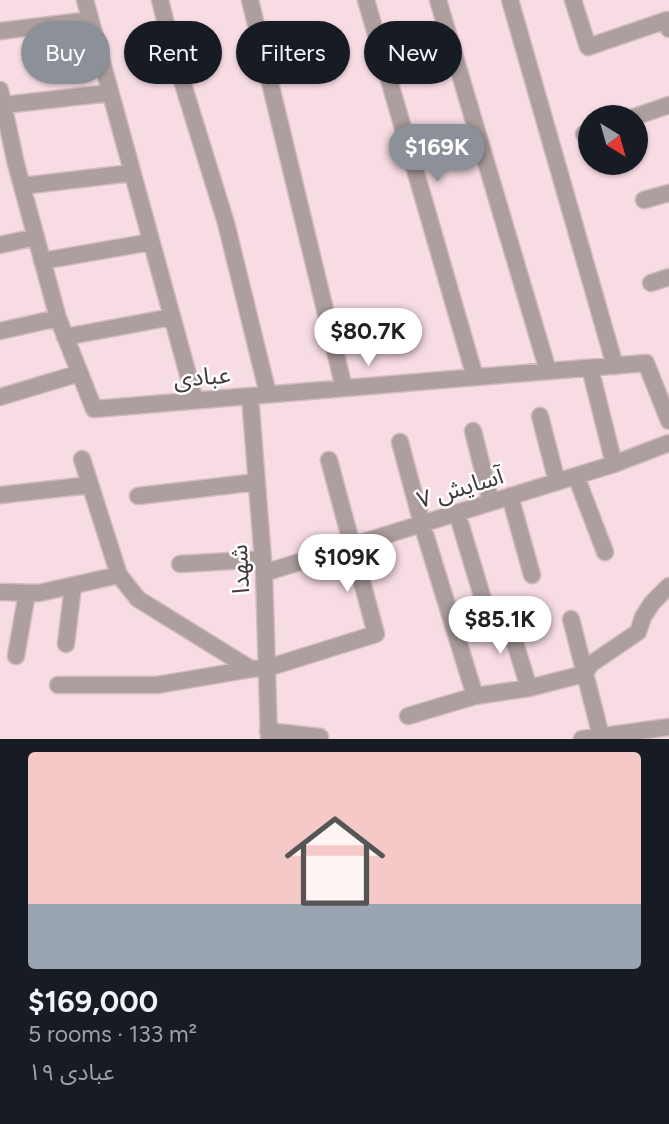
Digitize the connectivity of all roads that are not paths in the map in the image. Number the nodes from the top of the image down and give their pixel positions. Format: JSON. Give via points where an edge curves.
{"nodes":[{"id":1,"x":85,"y":0,"type":"edge"},
{"id":2,"x":160,"y":0,"type":"edge"},
{"id":3,"x":250,"y":0,"type":"edge"},
{"id":4,"x":366,"y":0,"type":"edge"},
{"id":5,"x":438,"y":0,"type":"edge"},
{"id":6,"x":510,"y":0,"type":"edge"},
{"id":7,"x":573,"y":0,"type":"edge"},
{"id":8,"x":90,"y":20,"type":"junction"},
{"id":9,"x":669,"y":29,"type":"edge"},
{"id":10,"x":0,"y":31,"type":"edge"},
{"id":11,"x":109,"y":93,"type":"junction"},
{"id":12,"x":2,"y":97,"type":"edge"},
{"id":13,"x":669,"y":105,"type":"edge"},
{"id":14,"x":648,"y":112,"type":"edge"},
{"id":15,"x":8,"y":166,"type":"edge"},
{"id":16,"x":131,"y":173,"type":"junction"},
{"id":17,"x":22,"y":186,"type":"junction"},
{"id":18,"x":669,"y":194,"type":"edge"},
{"id":19,"x":644,"y":200,"type":"dead end"},
{"id":20,"x":36,"y":237,"type":"junction"},
{"id":21,"x":151,"y":243,"type":"junction"},
{"id":22,"x":0,"y":245,"type":"edge"},
{"id":23,"x":42,"y":261,"type":"junction"},
{"id":24,"x":669,"y":277,"type":"edge"},
{"id":25,"x":651,"y":282,"type":"dead end"},
{"id":26,"x":172,"y":317,"type":"junction"},
{"id":27,"x":58,"y":318,"type":"junction"},
{"id":28,"x":0,"y":331,"type":"edge"},
{"id":29,"x":65,"y":337,"type":"junction"},
{"id":30,"x":615,"y":366,"type":"junction"},
{"id":31,"x":590,"y":368,"type":"junction"},
{"id":32,"x":548,"y":371,"type":"junction"},
{"id":33,"x":80,"y":373,"type":"junction"},
{"id":34,"x":475,"y":377,"type":"junction"},
{"id":35,"x":344,"y":388,"type":"junction"},
{"id":36,"x":268,"y":394,"type":"junction"},
{"id":37,"x":250,"y":396,"type":"junction"},
{"id":38,"x":0,"y":397,"type":"edge"},
{"id":39,"x":195,"y":400,"type":"junction"},
{"id":40,"x":540,"y":416,"type":"dead end"},
{"id":41,"x":669,"y":421,"type":"edge"},
{"id":42,"x":473,"y":431,"type":"dead end"},
{"id":43,"x":400,"y":442,"type":"dead end"},
{"id":44,"x":669,"y":443,"type":"edge"},
{"id":45,"x":82,"y":459,"type":"dead end"},
{"id":46,"x":329,"y":460,"type":"dead end"},
{"id":47,"x":614,"y":464,"type":"junction"},
{"id":48,"x":576,"y":476,"type":"junction"},
{"id":49,"x":257,"y":482,"type":"junction"},
{"id":50,"x":557,"y":482,"type":"junction"},
{"id":51,"x":90,"y":485,"type":"junction"},
{"id":52,"x":0,"y":495,"type":"edge"},
{"id":53,"x":138,"y":496,"type":"dead end"},
{"id":54,"x":510,"y":496,"type":"junction"},
{"id":55,"x":491,"y":502,"type":"junction"},
{"id":56,"x":457,"y":513,"type":"junction"},
{"id":57,"x":422,"y":524,"type":"junction"},
{"id":58,"x":352,"y":546,"type":"junction"},
{"id":59,"x":605,"y":552,"type":"dead end"},
{"id":60,"x":180,"y":564,"type":"dead end"},
{"id":61,"x":264,"y":566,"type":"junction"},
{"id":62,"x":119,"y":575,"type":"junction"},
{"id":63,"x":532,"y":575,"type":"dead end"},
{"id":64,"x":73,"y":586,"type":"junction"},
{"id":65,"x":669,"y":586,"type":"edge"},
{"id":66,"x":0,"y":592,"type":"edge"},
{"id":67,"x":27,"y":593,"type":"junction"},
{"id":68,"x":482,"y":600,"type":"dead end"},
{"id":69,"x":506,"y":614,"type":"dead end"},
{"id":70,"x":571,"y":619,"type":"dead end"},
{"id":71,"x":66,"y":645,"type":"dead end"},
{"id":72,"x":16,"y":656,"type":"dead end"},
{"id":73,"x":259,"y":669,"type":"junction"},
{"id":74,"x":584,"y":674,"type":"junction"},
{"id":75,"x":58,"y":685,"type":"dead end"},
{"id":76,"x":529,"y":688,"type":"junction"},
{"id":77,"x":475,"y":696,"type":"junction"},
{"id":78,"x":408,"y":716,"type":"dead end"},
{"id":79,"x":669,"y":727,"type":"edge"},
{"id":80,"x":268,"y":735,"type":"edge"},
{"id":81,"x":601,"y":736,"type":"junction"},
{"id":82,"x":320,"y":737,"type":"dead end"},
{"id":83,"x":582,"y":739,"type":"edge"}],
"edges":[{"from":1,"to":8,"type":"street"},
{"from":2,"to":36,"type":"street","via":[[226,223]]},
{"from":3,"to":35,"type":"street"},
{"from":4,"to":34,"type":"street"},
{"from":5,"to":32,"type":"street"},
{"from":6,"to":30,"type":"street"},
{"from":7,"to":9,"type":"street","via":[[588,47],[667,20]]},
{"from":8,"to":10,"type":"street"},
{"from":8,"to":11,"type":"street"},
{"from":11,"to":12,"type":"street"},
{"from":11,"to":16,"type":"street"},
{"from":12,"to":15,"type":"street","name":"عبادی"},
{"from":13,"to":14,"type":"street"},
{"from":15,"to":17,"type":"street","name":"عبادی"},
{"from":16,"to":17,"type":"street"},
{"from":16,"to":21,"type":"street"},
{"from":17,"to":20,"type":"street","name":"عبادی"},
{"from":18,"to":19,"type":"street"},
{"from":20,"to":22,"type":"street"},
{"from":20,"to":23,"type":"street","name":"عبادی"},
{"from":21,"to":23,"type":"street"},
{"from":21,"to":26,"type":"street"},
{"from":23,"to":27,"type":"street","name":"عبادی"},
{"from":24,"to":25,"type":"street"},
{"from":26,"to":29,"type":"street"},
{"from":26,"to":39,"type":"street"},
{"from":27,"to":28,"type":"street"},
{"from":27,"to":29,"type":"street","name":"عبادی"},
{"from":29,"to":33,"type":"street","name":"عبادی"},
{"from":30,"to":31,"type":"street","name":"عبادی"},
{"from":30,"to":41,"type":"street","name":"عبادی","via":[[646,363]]},
{"from":31,"to":32,"type":"street","name":"عبادی"},
{"from":31,"to":47,"type":"street"},
{"from":32,"to":34,"type":"street","name":"عبادی"},
{"from":33,"to":38,"type":"street"},
{"from":33,"to":39,"type":"street","name":"عبادی","via":[[94,409]]},
{"from":34,"to":35,"type":"street","name":"عبادی"},
{"from":35,"to":36,"type":"street","name":"عبادی"},
{"from":36,"to":37,"type":"street","name":"عبادی"},
{"from":37,"to":39,"type":"street","name":"عبادی"},
{"from":37,"to":49,"type":"street","name":"شهدا"},
{"from":40,"to":50,"type":"street"},
{"from":42,"to":55,"type":"street"},
{"from":43,"to":57,"type":"street"},
{"from":44,"to":47,"type":"street","name":"آسایش ۷"},
{"from":45,"to":51,"type":"street"},
{"from":46,"to":58,"type":"street"},
{"from":47,"to":48,"type":"street","name":"آسایش ۷"},
{"from":48,"to":50,"type":"street","name":"آسایش ۷"},
{"from":48,"to":59,"type":"street"},
{"from":49,"to":53,"type":"street"},
{"from":49,"to":61,"type":"street","name":"شهدا"},
{"from":50,"to":54,"type":"street","name":"آسایش ۷"},
{"from":51,"to":52,"type":"street"},
{"from":51,"to":62,"type":"street"},
{"from":54,"to":55,"type":"street","name":"آسایش ۷"},
{"from":54,"to":63,"type":"street"},
{"from":55,"to":56,"type":"street","name":"آسایش ۷"},
{"from":56,"to":57,"type":"street","name":"آسایش ۷"},
{"from":56,"to":68,"type":"street"},
{"from":57,"to":58,"type":"street","name":"آسایش ۷"},
{"from":57,"to":77,"type":"street"},
{"from":58,"to":61,"type":"street","name":"آسایش ۷"},
{"from":58,"to":73,"type":"street","via":[[376,634]]},
{"from":60,"to":61,"type":"street","name":"آسایش ۷"},
{"from":61,"to":73,"type":"street","name":"شهدا"},
{"from":62,"to":64,"type":"street"},
{"from":62,"to":73,"type":"street","via":[[138,598]]},
{"from":64,"to":67,"type":"street"},
{"from":64,"to":71,"type":"street"},
{"from":65,"to":74,"type":"street","via":[[652,603],[638,632],[591,664]]},
{"from":66,"to":67,"type":"street"},
{"from":67,"to":72,"type":"street"},
{"from":69,"to":76,"type":"street"},
{"from":70,"to":74,"type":"street"},
{"from":73,"to":75,"type":"street","via":[[157,685]]},
{"from":73,"to":80,"type":"street","name":"شهدا"},
{"from":74,"to":76,"type":"street"},
{"from":74,"to":81,"type":"street"},
{"from":76,"to":77,"type":"street"},
{"from":77,"to":78,"type":"street"},
{"from":79,"to":81,"type":"street"},
{"from":80,"to":82,"type":"street"},
{"from":81,"to":83,"type":"street"}]}
